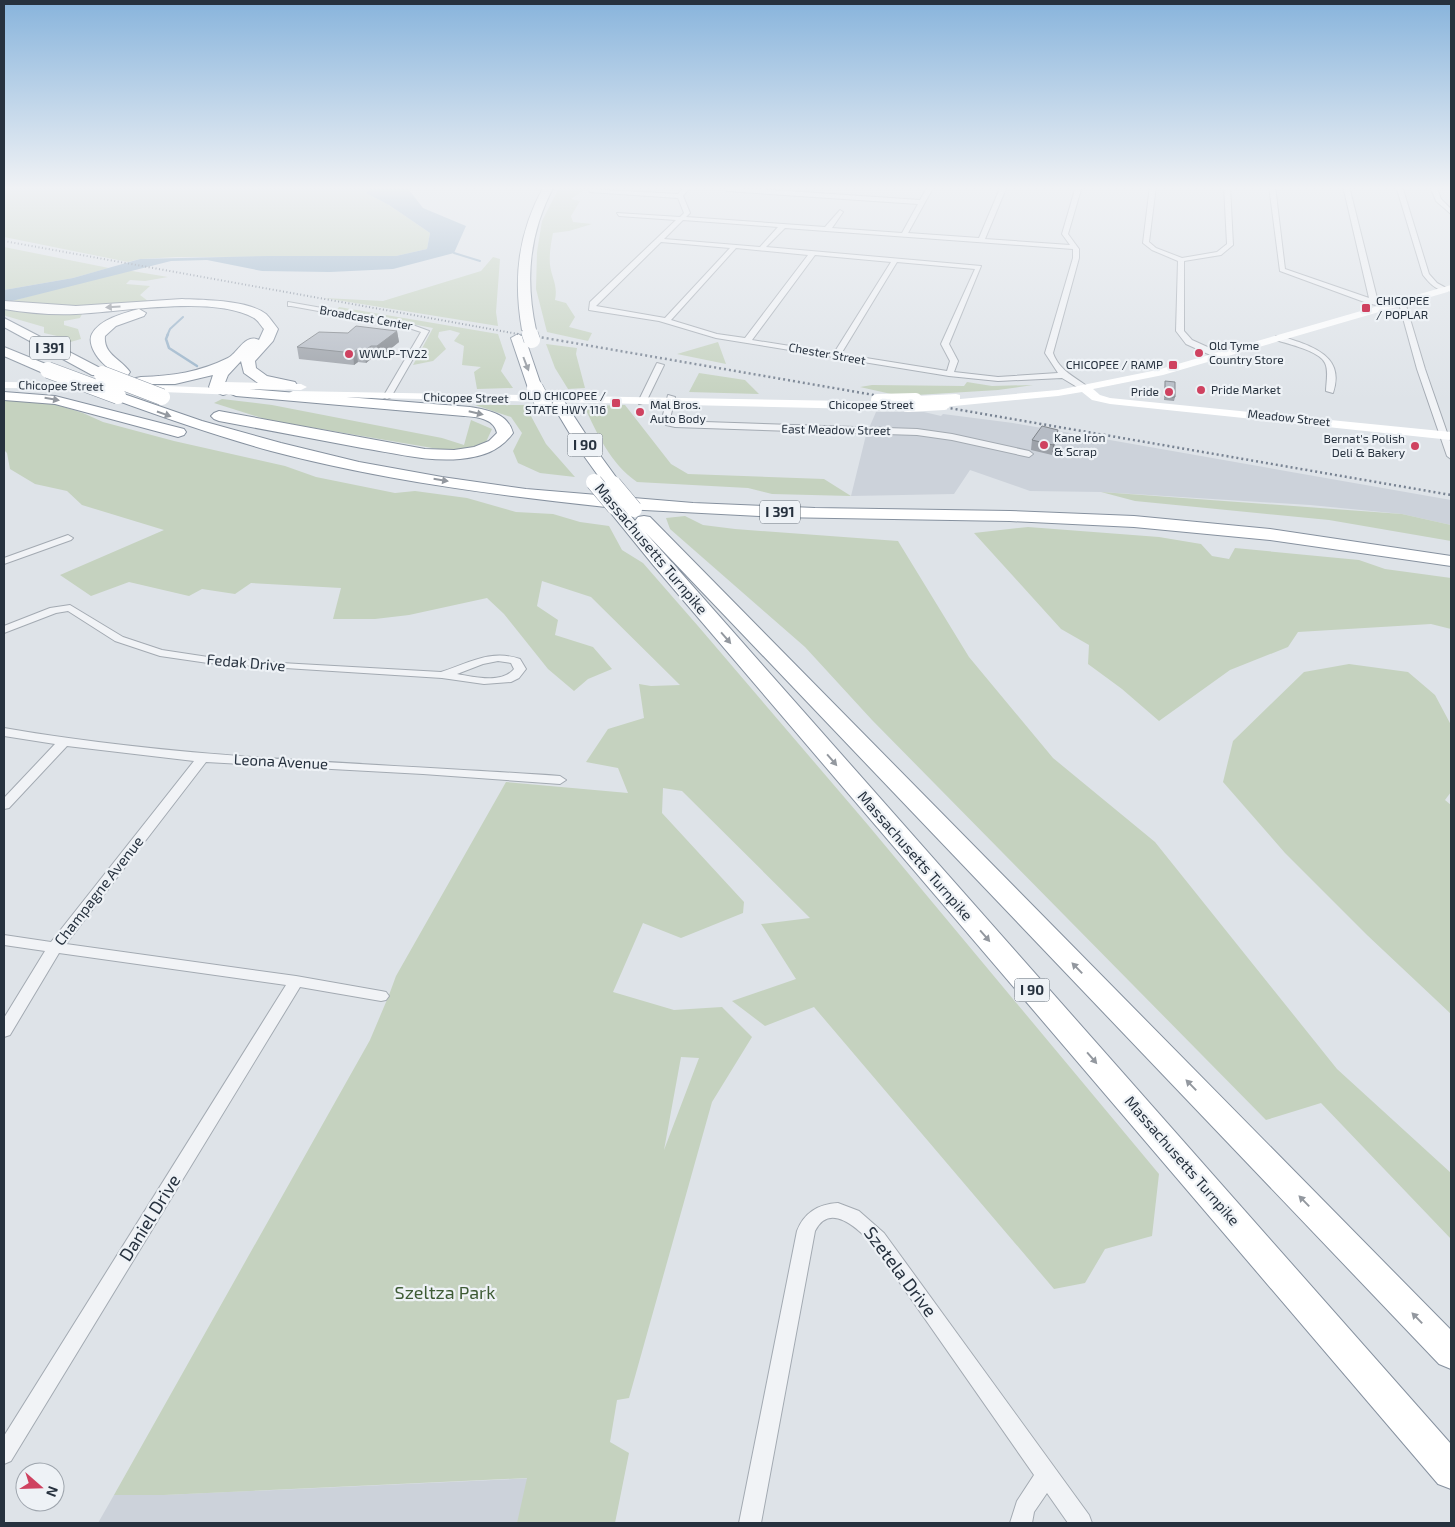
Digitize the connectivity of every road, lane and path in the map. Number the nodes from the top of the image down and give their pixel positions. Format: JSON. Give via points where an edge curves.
{"nodes":[{"id":1,"x":524,"y":257,"type":"edge"},
{"id":2,"x":641,"y":257,"type":"edge"},
{"id":3,"x":725,"y":257,"type":"edge"},
{"id":4,"x":810,"y":257,"type":"edge"},
{"id":5,"x":863,"y":257,"type":"edge"},
{"id":6,"x":1075,"y":257,"type":"edge"},
{"id":7,"x":1174,"y":257,"type":"edge"},
{"id":8,"x":1198,"y":257,"type":"edge"},
{"id":9,"x":1280,"y":257,"type":"edge"},
{"id":10,"x":1363,"y":257,"type":"edge"},
{"id":11,"x":1421,"y":257,"type":"edge"},
{"id":12,"x":895,"y":260,"type":"junction"},
{"id":13,"x":1181,"y":260,"type":"junction"},
{"id":14,"x":1448,"y":289,"type":"edge"},
{"id":15,"x":1370,"y":301,"type":"junction"},
{"id":16,"x":1401,"y":302,"type":"junction"},
{"id":17,"x":291,"y":304,"type":"dead end"},
{"id":18,"x":4,"y":305,"type":"edge"},
{"id":19,"x":1386,"y":306,"type":"junction"},
{"id":20,"x":666,"y":321,"type":"junction"},
{"id":21,"x":4,"y":322,"type":"edge"},
{"id":22,"x":4,"y":338,"type":"edge"},
{"id":23,"x":1279,"y":338,"type":"junction"},
{"id":24,"x":747,"y":341,"type":"junction"},
{"id":25,"x":4,"y":351,"type":"edge"},
{"id":26,"x":238,"y":356,"type":"junction"},
{"id":27,"x":836,"y":356,"type":"junction"},
{"id":28,"x":1220,"y":356,"type":"junction"},
{"id":29,"x":660,"y":365,"type":"dead end"},
{"id":30,"x":949,"y":374,"type":"junction"},
{"id":31,"x":1064,"y":376,"type":"junction"},
{"id":32,"x":4,"y":378,"type":"edge"},
{"id":33,"x":1136,"y":378,"type":"junction"},
{"id":34,"x":141,"y":381,"type":"junction"},
{"id":35,"x":4,"y":385,"type":"edge"},
{"id":36,"x":1081,"y":386,"type":"junction"},
{"id":37,"x":323,"y":388,"type":"junction"},
{"id":38,"x":225,"y":389,"type":"junction"},
{"id":39,"x":1330,"y":391,"type":"dead end"},
{"id":40,"x":389,"y":393,"type":"junction"},
{"id":41,"x":4,"y":396,"type":"edge"},
{"id":42,"x":118,"y":396,"type":"junction"},
{"id":43,"x":162,"y":397,"type":"junction"},
{"id":44,"x":1126,"y":398,"type":"junction"},
{"id":45,"x":643,"y":399,"type":"junction"},
{"id":46,"x":1008,"y":399,"type":"junction"},
{"id":47,"x":670,"y":400,"type":"junction"},
{"id":48,"x":1110,"y":401,"type":"junction"},
{"id":49,"x":912,"y":402,"type":"junction"},
{"id":50,"x":1156,"y":404,"type":"junction"},
{"id":51,"x":551,"y":405,"type":"junction"},
{"id":52,"x":219,"y":416,"type":"junction"},
{"id":53,"x":1447,"y":435,"type":"edge"},
{"id":54,"x":1029,"y":454,"type":"dead end"},
{"id":55,"x":1451,"y":456,"type":"edge"},
{"id":56,"x":405,"y":474,"type":"junction"},
{"id":57,"x":621,"y":500,"type":"junction"},
{"id":58,"x":68,"y":538,"type":"dead end"},
{"id":59,"x":1451,"y":550,"type":"edge"},
{"id":60,"x":4,"y":561,"type":"edge"},
{"id":61,"x":1451,"y":561,"type":"edge"},
{"id":62,"x":4,"y":630,"type":"edge"},
{"id":63,"x":442,"y":675,"type":"junction"},
{"id":64,"x":4,"y":732,"type":"edge"},
{"id":65,"x":64,"y":742,"type":"junction"},
{"id":66,"x":204,"y":758,"type":"junction"},
{"id":67,"x":560,"y":780,"type":"dead end"},
{"id":68,"x":4,"y":805,"type":"edge"},
{"id":69,"x":4,"y":940,"type":"edge"},
{"id":70,"x":54,"y":947,"type":"junction"},
{"id":71,"x":296,"y":981,"type":"junction"},
{"id":72,"x":381,"y":996,"type":"dead end"},
{"id":73,"x":4,"y":1031,"type":"edge"},
{"id":74,"x":1451,"y":1353,"type":"edge"},
{"id":75,"x":4,"y":1454,"type":"edge"},
{"id":76,"x":1451,"y":1471,"type":"edge"},
{"id":77,"x":1046,"y":1476,"type":"junction"},
{"id":78,"x":750,"y":1523,"type":"edge"},
{"id":79,"x":1021,"y":1523,"type":"edge"},
{"id":80,"x":1081,"y":1523,"type":"edge"}],
"edges":[{"from":1,"to":51,"type":"highway","name":"Massachusetts Turnpike","number":"I 90","via":[[523,334]]},
{"from":2,"to":20,"type":"street","name":"Chester Street","via":[[593,304],[593,308]]},
{"from":3,"to":20,"type":"street"},
{"from":4,"to":24,"type":"street"},
{"from":5,"to":12,"type":"street"},
{"from":6,"to":31,"type":"street","via":[[1049,350],[1051,359]]},
{"from":7,"to":13,"type":"street"},
{"from":8,"to":13,"type":"street"},
{"from":9,"to":15,"type":"street","via":[[1281,269],[1287,273]]},
{"from":10,"to":15,"type":"street","via":[[1373,298]]},
{"from":11,"to":14,"type":"street","via":[[1426,274],[1435,284]]},
{"from":12,"to":27,"type":"street"},
{"from":12,"to":30,"type":"street","via":[[979,267],[946,344],[955,364]]},
{"from":13,"to":28,"type":"street","via":[[1180,331],[1189,342]]},
{"from":14,"to":16,"type":"main road","name":"Chicopee Street"},
{"from":15,"to":19,"type":"street"},
{"from":16,"to":19,"type":"main road","name":"Chicopee Street"},
{"from":16,"to":53,"type":"street"},
{"from":17,"to":40,"type":"street","name":"Broadcast Center","via":[[423,329],[425,332]]},
{"from":37,"to":18,"type":"highway","one_way":true,"via":[[275,382],[251,373],[248,360],[271,330],[263,318],[243,309],[192,303],[77,310]]},
{"from":19,"to":23,"type":"main road","name":"Chicopee Street"},
{"from":20,"to":24,"type":"street","name":"Chester Street","via":[[700,333]]},
{"from":21,"to":43,"type":"highway","number":"I 391","bridge":true,"via":[[97,372]]},
{"from":22,"to":42,"type":"highway","number":"I 391","bridge":true},
{"from":23,"to":28,"type":"main road","name":"Chicopee Street"},
{"from":23,"to":39,"type":"street","via":[[1326,358],[1330,368]]},
{"from":24,"to":27,"type":"street","name":"Chester Street"},
{"from":25,"to":42,"type":"highway","bridge":true},
{"from":26,"to":34,"type":"highway","via":[[198,376]]},
{"from":26,"to":38,"type":"highway"},
{"from":26,"to":43,"type":"highway","bridge":true,"via":[[257,336],[256,326],[251,320],[238,314],[188,307],[160,309],[106,326],[98,334],[100,353]]},
{"from":27,"to":30,"type":"street","name":"Chester Street"},
{"from":28,"to":33,"type":"main road","name":"Chicopee Street"},
{"from":29,"to":45,"type":"street"},
{"from":30,"to":31,"type":"street","name":"Chester Street","via":[[992,379]]},
{"from":31,"to":36,"type":"street"},
{"from":32,"to":34,"type":"main road","name":"Chicopee Street"},
{"from":33,"to":36,"type":"main road","name":"Chicopee Street"},
{"from":33,"to":44,"type":"main road","via":[[1116,386],[1116,392]]},
{"from":34,"to":38,"type":"main road","name":"Chicopee Street"},
{"from":35,"to":38,"type":"main road","name":"Chicopee Street"},
{"from":36,"to":44,"type":"main road","name":"Meadow Street"},
{"from":36,"to":46,"type":"main road","name":"Chicopee Street"},
{"from":36,"to":48,"type":"main road","name":"Meadow Street","via":[[1093,396]]},
{"from":36,"to":49,"type":"main road","name":"Chicopee Street"},
{"from":37,"to":38,"type":"main road","name":"Chicopee Street"},
{"from":37,"to":40,"type":"main road","name":"Chicopee Street"},
{"from":38,"to":40,"type":"main road","name":"Chicopee Street"},
{"from":38,"to":52,"type":"highway","one_way":true,"via":[[464,410],[498,420],[504,426],[505,434],[495,444],[481,450],[436,455]]},
{"from":40,"to":45,"type":"main road","name":"Chicopee Street"},
{"from":41,"to":56,"type":"highway","one_way":true,"via":[[55,400],[216,441]]},
{"from":42,"to":56,"type":"highway","number":"I 391","one_way":true,"via":[[220,432]]},
{"from":43,"to":52,"type":"highway","number":"I 391"},
{"from":44,"to":50,"type":"main road","name":"Meadow Street"},
{"from":45,"to":47,"type":"main road","name":"Chicopee Street"},
{"from":46,"to":48,"type":"main road","name":"Meadow Street"},
{"from":46,"to":49,"type":"main road","name":"Chicopee Street","bridge":true,"via":[[944,404]]},
{"from":47,"to":49,"type":"main road","name":"Chicopee Street"},
{"from":47,"to":49,"type":"main road","name":"Chicopee Street","bridge":true},
{"from":47,"to":54,"type":"street","name":"East Meadow Street","via":[[666,419],[678,425],[911,432],[952,437]]},
{"from":48,"to":50,"type":"main road","name":"Meadow Street"},
{"from":50,"to":53,"type":"main road","name":"Meadow Street"},
{"from":51,"to":57,"type":"highway","name":"Massachusetts Turnpike","number":"I 90","via":[[587,449]]},
{"from":51,"to":57,"type":"highway","name":"Massachusetts Turnpike","number":"I 90","bridge":true,"via":[[567,445],[594,482]]},
{"from":52,"to":59,"type":"highway","number":"I 391","via":[[388,457],[594,487],[784,502],[1146,512],[1312,528]]},
{"from":53,"to":55,"type":"street"},
{"from":56,"to":61,"type":"highway","number":"I 391","one_way":true,"via":[[526,493],[674,507],[802,513],[1040,517],[1181,525],[1326,541]]},
{"from":74,"to":57,"type":"highway","name":"Massachusetts Turnpike","number":"I 90","one_way":true},
{"from":57,"to":76,"type":"highway","name":"Massachusetts Turnpike","number":"I 90","one_way":true,"via":[[698,606]]},
{"from":58,"to":60,"type":"street"},
{"from":62,"to":63,"type":"street","name":"Fedak Drive","via":[[62,608],[77,611],[119,639],[160,653],[281,666]]},
{"from":63,"to":63,"type":"street","name":"Fedak Drive","via":[[496,658],[513,660],[520,668],[514,676],[500,681]]},
{"from":64,"to":65,"type":"street","name":"Leona Avenue"},
{"from":65,"to":66,"type":"street","name":"Leona Avenue"},
{"from":65,"to":68,"type":"street"},
{"from":66,"to":67,"type":"street","name":"Leona Avenue"},
{"from":66,"to":70,"type":"street","name":"Champagne Avenue"},
{"from":69,"to":70,"type":"street"},
{"from":70,"to":71,"type":"street"},
{"from":70,"to":73,"type":"street","name":"Champagne Avenue"},
{"from":71,"to":72,"type":"street"},
{"from":71,"to":75,"type":"street","name":"Daniel Drive"},
{"from":77,"to":78,"type":"street","name":"Szetela Drive","via":[[878,1238],[860,1220],[829,1210],[812,1220],[806,1230]]},
{"from":77,"to":79,"type":"street","via":[[1024,1508]]},
{"from":77,"to":80,"type":"street","name":"Szetela Drive"}]}
